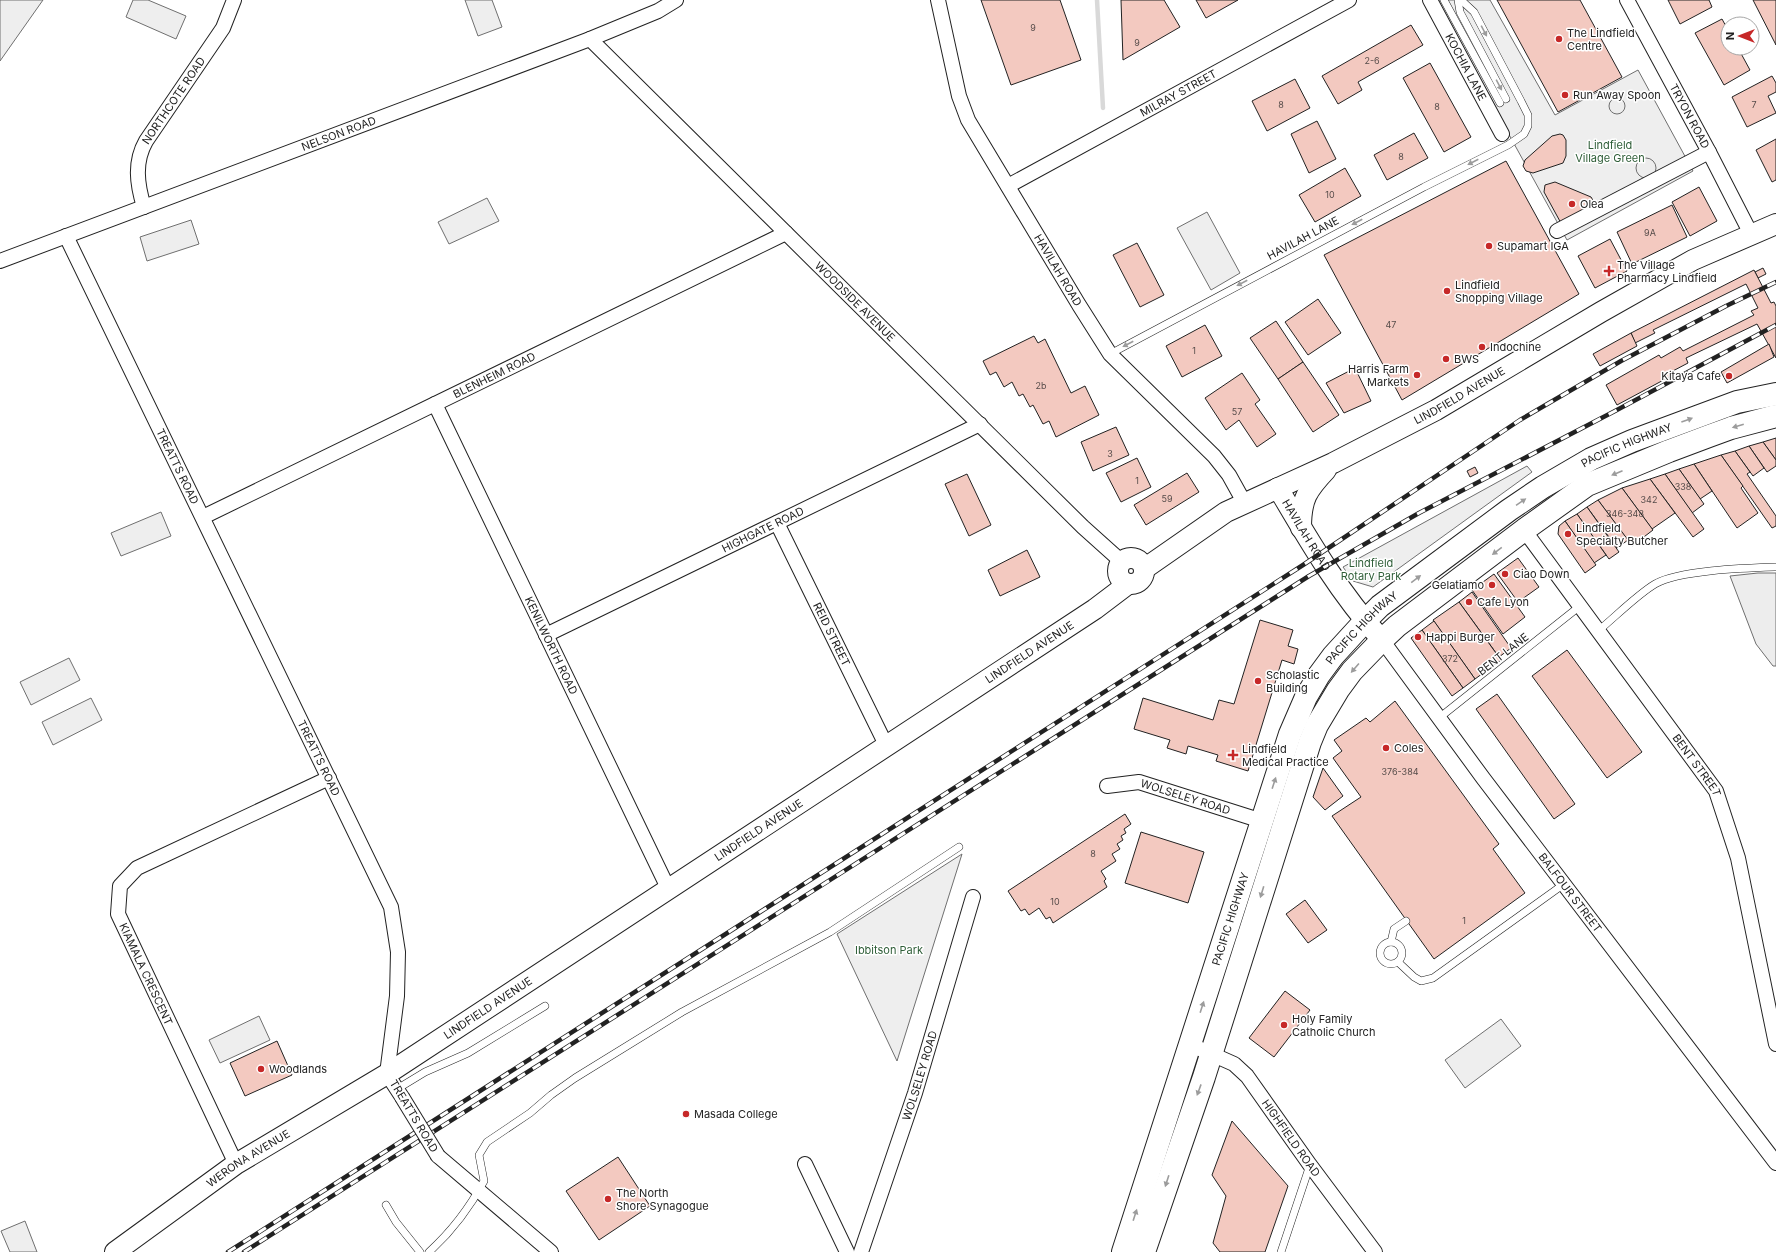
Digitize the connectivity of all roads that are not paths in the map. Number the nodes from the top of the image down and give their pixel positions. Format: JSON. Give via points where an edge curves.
{"nodes":[{"id":1,"x":234,"y":0,"type":"edge"},
{"id":2,"x":676,"y":0,"type":"edge"},
{"id":3,"x":938,"y":0,"type":"edge"},
{"id":4,"x":1349,"y":0,"type":"edge"},
{"id":5,"x":1430,"y":0,"type":"edge"},
{"id":6,"x":1444,"y":0,"type":"edge"},
{"id":7,"x":1458,"y":0,"type":"edge"},
{"id":8,"x":1461,"y":0,"type":"edge"},
{"id":9,"x":1627,"y":0,"type":"edge"},
{"id":10,"x":590,"y":38,"type":"junction"},
{"id":11,"x":1505,"y":139,"type":"junction"},
{"id":12,"x":1709,"y":152,"type":"junction"},
{"id":13,"x":1008,"y":186,"type":"junction"},
{"id":14,"x":144,"y":207,"type":"junction"},
{"id":15,"x":1776,"y":224,"type":"edge"},
{"id":16,"x":1557,"y":231,"type":"dead end"},
{"id":17,"x":786,"y":233,"type":"junction"},
{"id":18,"x":1751,"y":234,"type":"junction"},
{"id":19,"x":66,"y":236,"type":"junction"},
{"id":20,"x":0,"y":261,"type":"edge"},
{"id":21,"x":1110,"y":354,"type":"junction"},
{"id":22,"x":1776,"y":394,"type":"edge"},
{"id":23,"x":435,"y":404,"type":"junction"},
{"id":24,"x":1776,"y":416,"type":"edge"},
{"id":25,"x":980,"y":424,"type":"junction"},
{"id":26,"x":1334,"y":463,"type":"junction"},
{"id":27,"x":1278,"y":488,"type":"junction"},
{"id":28,"x":1244,"y":502,"type":"junction"},
{"id":29,"x":203,"y":517,"type":"junction"},
{"id":30,"x":777,"y":523,"type":"junction"},
{"id":31,"x":1301,"y":528,"type":"junction"},
{"id":32,"x":1524,"y":530,"type":"junction"},
{"id":33,"x":1122,"y":562,"type":"junction"},
{"id":34,"x":1776,"y":567,"type":"edge"},
{"id":35,"x":1144,"y":569,"type":"junction"},
{"id":36,"x":1128,"y":584,"type":"junction"},
{"id":37,"x":1580,"y":606,"type":"junction"},
{"id":38,"x":1365,"y":621,"type":"junction"},
{"id":39,"x":1598,"y":631,"type":"junction"},
{"id":40,"x":546,"y":635,"type":"junction"},
{"id":41,"x":1382,"y":640,"type":"junction"},
{"id":42,"x":1439,"y":718,"type":"junction"},
{"id":43,"x":886,"y":745,"type":"junction"},
{"id":44,"x":329,"y":778,"type":"junction"},
{"id":45,"x":1107,"y":786,"type":"dead end"},
{"id":46,"x":1262,"y":821,"type":"junction"},
{"id":47,"x":959,"y":847,"type":"dead end"},
{"id":48,"x":1564,"y":884,"type":"junction"},
{"id":49,"x":668,"y":888,"type":"junction"},
{"id":50,"x":973,"y":896,"type":"dead end"},
{"id":51,"x":1406,"y":921,"type":"dead end"},
{"id":52,"x":1391,"y":942,"type":"junction"},
{"id":53,"x":1398,"y":962,"type":"junction"},
{"id":54,"x":545,"y":1006,"type":"dead end"},
{"id":55,"x":1190,"y":1044,"type":"junction"},
{"id":56,"x":1776,"y":1044,"type":"edge"},
{"id":57,"x":1212,"y":1053,"type":"junction"},
{"id":58,"x":396,"y":1087,"type":"junction"},
{"id":59,"x":1776,"y":1163,"type":"edge"},
{"id":60,"x":236,"y":1164,"type":"junction"},
{"id":61,"x":805,"y":1164,"type":"dead end"},
{"id":62,"x":1310,"y":1165,"type":"junction"},
{"id":63,"x":479,"y":1192,"type":"junction"},
{"id":64,"x":386,"y":1205,"type":"dead end"},
{"id":65,"x":115,"y":1252,"type":"edge"},
{"id":66,"x":420,"y":1252,"type":"edge"},
{"id":67,"x":429,"y":1252,"type":"edge"},
{"id":68,"x":551,"y":1252,"type":"edge"},
{"id":69,"x":847,"y":1252,"type":"edge"},
{"id":70,"x":861,"y":1252,"type":"edge"},
{"id":71,"x":1123,"y":1252,"type":"edge"},
{"id":72,"x":1144,"y":1252,"type":"edge"},
{"id":73,"x":1281,"y":1252,"type":"edge"},
{"id":74,"x":1375,"y":1252,"type":"edge"}],
"edges":[{"from":1,"to":14,"type":"street","name":"NORTHCOTE ROAD","via":[[223,28],[140,153],[138,171]]},
{"from":2,"to":10,"type":"street","name":"NELSON ROAD","via":[[665,9]]},
{"from":3,"to":13,"type":"street","name":"HAVILAH ROAD","via":[[959,96],[968,120]]},
{"from":4,"to":13,"type":"street","name":"MILRAY STREET"},
{"from":5,"to":11,"type":"street","name":"KOCHIA LANE"},
{"from":7,"to":6,"type":"lane","one_way":true,"via":[[1460,12],[1503,101]]},
{"from":8,"to":11,"type":"lane","name":"HAVILAH LANE","one_way":true,"via":[[1474,12],[1528,115],[1528,126],[1524,134]]},
{"from":9,"to":12,"type":"street","name":"TRYON ROAD"},
{"from":10,"to":14,"type":"street","name":"NELSON ROAD"},
{"from":10,"to":17,"type":"street","name":"WOODSIDE AVENUE"},
{"from":11,"to":21,"type":"lane","name":"HAVILAH LANE","one_way":true,"via":[[1424,187]]},
{"from":12,"to":16,"type":"street"},
{"from":12,"to":18,"type":"street","name":"TRYON ROAD"},
{"from":13,"to":21,"type":"street","name":"HAVILAH ROAD"},
{"from":14,"to":19,"type":"street","name":"NELSON ROAD"},
{"from":15,"to":18,"type":"street","name":"LINDFIELD AVENUE"},
{"from":17,"to":23,"type":"street","name":"BLENHEIM ROAD"},
{"from":17,"to":25,"type":"street","name":"WOODSIDE AVENUE"},
{"from":18,"to":26,"type":"street","name":"LINDFIELD AVENUE","via":[[1693,260],[1436,410]]},
{"from":19,"to":20,"type":"street","name":"NELSON ROAD"},
{"from":19,"to":29,"type":"street","name":"TREATTS ROAD"},
{"from":21,"to":28,"type":"street","name":"HAVILAH ROAD","via":[[1214,456],[1229,475]]},
{"from":38,"to":22,"type":"highway","name":"PACIFIC HIGHWAY","one_way":true,"via":[[1380,606],[1508,510],[1591,459],[1725,407],[1755,397]]},
{"from":23,"to":29,"type":"street","name":"BLENHEIM ROAD"},
{"from":23,"to":40,"type":"street","name":"KENILWORTH ROAD"},
{"from":24,"to":32,"type":"highway","name":"PACIFIC HIGHWAY","one_way":true,"via":[[1731,428],[1588,485]]},
{"from":25,"to":30,"type":"street","name":"HIGHGATE ROAD"},
{"from":25,"to":33,"type":"street","name":"WOODSIDE AVENUE","via":[[1083,527]]},
{"from":26,"to":27,"type":"street","name":"LINDFIELD AVENUE"},
{"from":26,"to":31,"type":"street","via":[[1308,490],[1301,507]]},
{"from":27,"to":28,"type":"street","name":"LINDFIELD AVENUE"},
{"from":27,"to":31,"type":"street","name":"HAVILAH ROAD"},
{"from":28,"to":35,"type":"street","name":"LINDFIELD AVENUE","via":[[1210,522]]},
{"from":29,"to":44,"type":"street","name":"TREATTS ROAD"},
{"from":30,"to":40,"type":"street","name":"HIGHGATE ROAD"},
{"from":30,"to":43,"type":"street","name":"REID STREET"},
{"from":31,"to":38,"type":"street","name":"HAVILAH ROAD"},
{"from":32,"to":37,"type":"street","name":"BENT STREET"},
{"from":32,"to":41,"type":"highway","name":"PACIFIC HIGHWAY","one_way":true},
{"from":33,"to":35,"type":"street","via":[[1133,558],[1140,562]]},
{"from":33,"to":36,"type":"street","via":[[1119,573],[1122,580]]},
{"from":34,"to":39,"type":"lane","via":[[1736,569],[1667,578],[1654,584]]},
{"from":35,"to":36,"type":"street","via":[[1140,580]]},
{"from":36,"to":43,"type":"street","name":"LINDFIELD AVENUE","via":[[1095,609]]},
{"from":37,"to":39,"type":"street","name":"BENT STREET"},
{"from":37,"to":42,"type":"lane","name":"BENT LANE"},
{"from":38,"to":41,"type":"street","name":"BALFOUR STREET"},
{"from":46,"to":38,"type":"highway","name":"PACIFIC HIGHWAY","one_way":true,"via":[[1290,734],[1306,697],[1333,656]]},
{"from":39,"to":56,"type":"street","name":"BENT STREET","via":[[1716,791],[1738,858]]},
{"from":40,"to":49,"type":"street","name":"KENILWORTH ROAD"},
{"from":41,"to":42,"type":"street","name":"BALFOUR STREET"},
{"from":41,"to":57,"type":"highway","name":"PACIFIC HIGHWAY","one_way":true,"via":[[1352,671],[1317,725]]},
{"from":42,"to":48,"type":"street","name":"BALFOUR STREET"},
{"from":43,"to":49,"type":"street","name":"LINDFIELD AVENUE"},
{"from":44,"to":58,"type":"street","name":"TREATTS ROAD","via":[[391,907],[398,952]]},
{"from":44,"to":60,"type":"street","name":"KIAMALA CRESCENT","via":[[138,868],[120,886],[118,914]]},
{"from":45,"to":46,"type":"street","name":"WOLSELEY ROAD","via":[[1139,782]]},
{"from":55,"to":46,"type":"highway","name":"PACIFIC HIGHWAY","one_way":true},
{"from":47,"to":63,"type":"lane","via":[[830,932],[682,1012],[551,1095],[481,1149],[479,1155],[484,1181]]},
{"from":48,"to":53,"type":"lane","via":[[1433,978],[1421,981]]},
{"from":48,"to":59,"type":"street","name":"BALFOUR STREET"},
{"from":49,"to":58,"type":"street","name":"LINDFIELD AVENUE"},
{"from":50,"to":70,"type":"street","name":"WOLSELEY ROAD","via":[[915,1093]]},
{"from":51,"to":52,"type":"lane","via":[[1394,929]]},
{"from":52,"to":53,"type":"lane","via":[[1401,948],[1401,958]]},
{"from":52,"to":53,"type":"lane","via":[[1380,949],[1380,959],[1388,965]]},
{"from":54,"to":58,"type":"lane","via":[[468,1053]]},
{"from":55,"to":57,"type":"street","name":"HIGHFIELD ROAD"},
{"from":71,"to":55,"type":"highway","name":"PACIFIC HIGHWAY","one_way":true},
{"from":57,"to":62,"type":"street","name":"HIGHFIELD ROAD","via":[[1234,1064],[1247,1076]]},
{"from":57,"to":72,"type":"highway","name":"PACIFIC HIGHWAY","one_way":true},
{"from":58,"to":60,"type":"street","name":"WERONA AVENUE"},
{"from":58,"to":63,"type":"street","name":"TREATTS ROAD","bridge":true,"via":[[438,1156]]},
{"from":60,"to":65,"type":"street","name":"WERONA AVENUE"},
{"from":61,"to":69,"type":"street"},
{"from":62,"to":73,"type":"lane"},
{"from":62,"to":74,"type":"street","name":"HIGHFIELD ROAD"},
{"from":63,"to":67,"type":"lane","via":[[452,1229]]},
{"from":63,"to":68,"type":"street","name":"TREATTS ROAD"},
{"from":64,"to":66,"type":"lane"}]}
